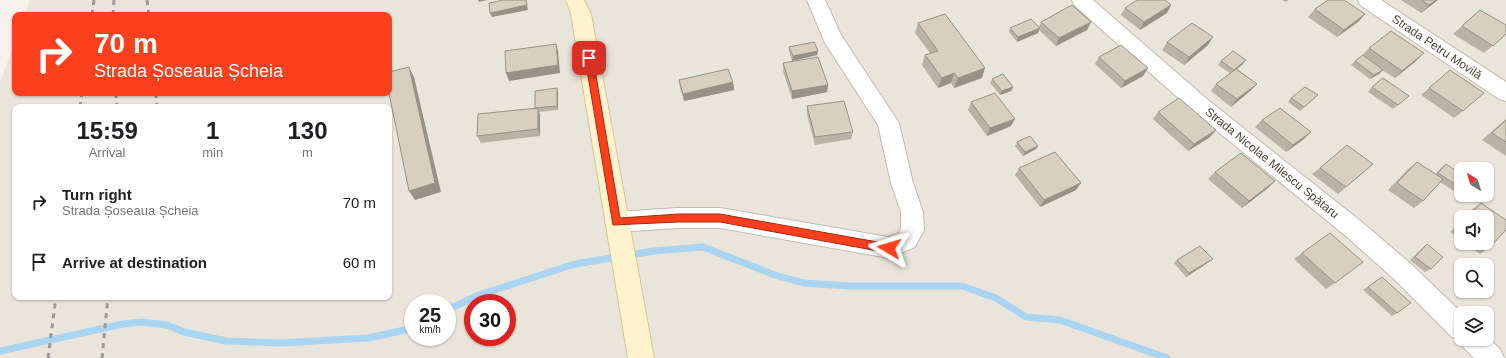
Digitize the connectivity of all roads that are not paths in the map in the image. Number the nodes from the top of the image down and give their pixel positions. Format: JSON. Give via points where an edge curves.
{"nodes":[{"id":1,"x":575,"y":0,"type":"edge"},
{"id":2,"x":816,"y":0,"type":"edge"},
{"id":3,"x":1081,"y":0,"type":"edge"},
{"id":4,"x":1368,"y":0,"type":"edge"},
{"id":5,"x":1506,"y":93,"type":"edge"},
{"id":6,"x":618,"y":230,"type":"junction"},
{"id":7,"x":1454,"y":322,"type":"edge"},
{"id":8,"x":1479,"y":346,"type":"edge"},
{"id":9,"x":641,"y":358,"type":"edge"},
{"id":10,"x":1491,"y":358,"type":"edge"}],
"edges":[{"from":1,"to":6,"type":"main road","via":[[581,14]]},
{"from":2,"to":6,"type":"street","via":[[832,38],[888,123],[902,183],[912,212],[913,230],[907,240],[889,248],[720,218],[678,218]]},
{"from":3,"to":7,"type":"street","name":"Strada Nicolae Milescu Spătaru","via":[[1202,106],[1404,272]]},
{"from":4,"to":5,"type":"street","name":"Strada Petru Movilă"},
{"from":6,"to":9,"type":"main road"},
{"from":8,"to":10,"type":"street"}]}
